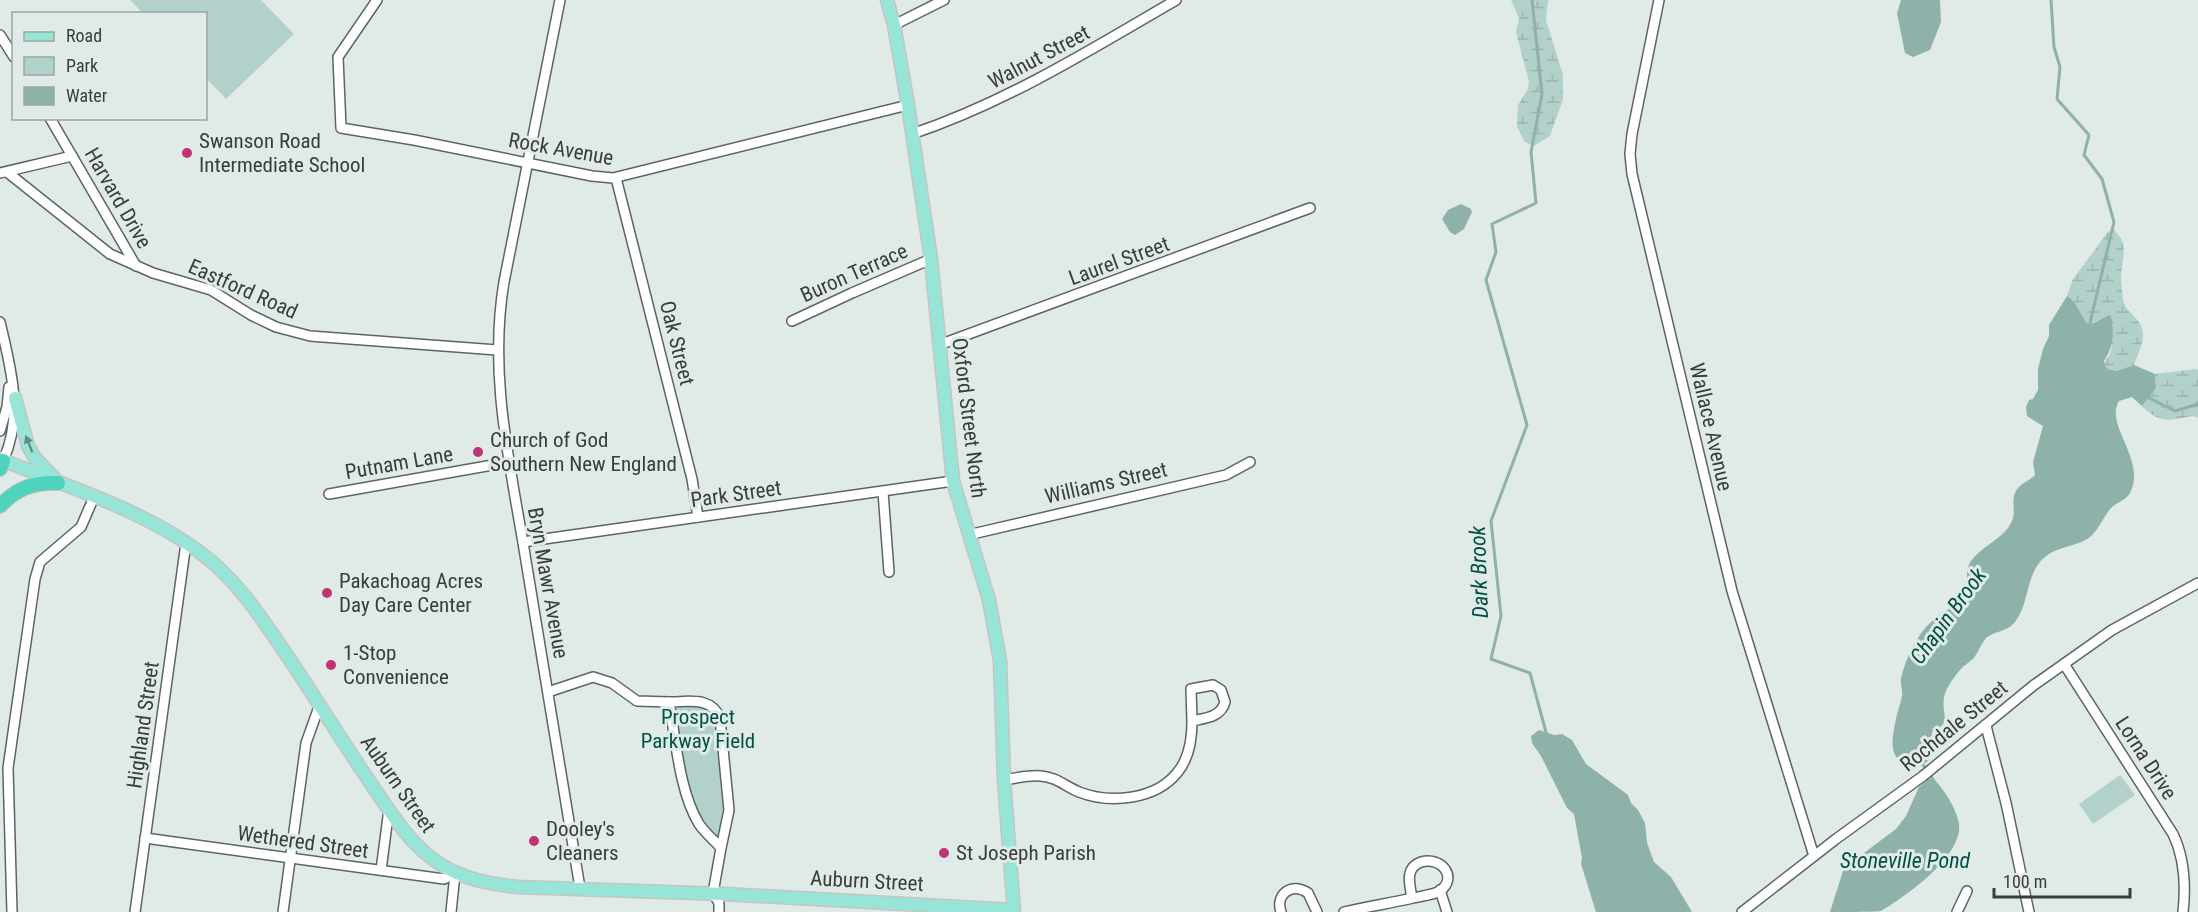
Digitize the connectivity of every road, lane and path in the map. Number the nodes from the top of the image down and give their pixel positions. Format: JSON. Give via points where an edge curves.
{"nodes":[{"id":1,"x":377,"y":0,"type":"edge"},
{"id":2,"x":561,"y":0,"type":"edge"},
{"id":3,"x":888,"y":0,"type":"edge"},
{"id":4,"x":944,"y":0,"type":"edge"},
{"id":5,"x":1176,"y":0,"type":"edge"},
{"id":6,"x":1659,"y":0,"type":"edge"},
{"id":7,"x":894,"y":25,"type":"junction"},
{"id":8,"x":0,"y":35,"type":"edge"},
{"id":9,"x":12,"y":54,"type":"edge"},
{"id":10,"x":908,"y":105,"type":"junction"},
{"id":11,"x":51,"y":120,"type":"edge"},
{"id":12,"x":912,"y":134,"type":"junction"},
{"id":13,"x":72,"y":156,"type":"junction"},
{"id":14,"x":528,"y":162,"type":"junction"},
{"id":15,"x":3,"y":172,"type":"edge"},
{"id":16,"x":616,"y":178,"type":"junction"},
{"id":17,"x":1310,"y":208,"type":"dead end"},
{"id":18,"x":931,"y":259,"type":"junction"},
{"id":19,"x":136,"y":266,"type":"junction"},
{"id":20,"x":792,"y":321,"type":"dead end"},
{"id":21,"x":0,"y":322,"type":"edge"},
{"id":22,"x":4,"y":340,"type":"junction"},
{"id":23,"x":939,"y":345,"type":"junction"},
{"id":24,"x":497,"y":350,"type":"junction"},
{"id":25,"x":15,"y":398,"type":"junction"},
{"id":26,"x":0,"y":430,"type":"edge"},
{"id":27,"x":510,"y":462,"type":"junction"},
{"id":28,"x":1250,"y":462,"type":"dead end"},
{"id":29,"x":1,"y":463,"type":"edge"},
{"id":30,"x":953,"y":481,"type":"junction"},
{"id":31,"x":58,"y":483,"type":"junction"},
{"id":32,"x":883,"y":492,"type":"junction"},
{"id":33,"x":329,"y":494,"type":"dead end"},
{"id":34,"x":94,"y":497,"type":"junction"},
{"id":35,"x":0,"y":506,"type":"edge"},
{"id":36,"x":698,"y":518,"type":"junction"},
{"id":37,"x":968,"y":535,"type":"junction"},
{"id":38,"x":523,"y":542,"type":"junction"},
{"id":39,"x":186,"y":543,"type":"junction"},
{"id":40,"x":889,"y":573,"type":"dead end"},
{"id":41,"x":2198,"y":583,"type":"edge"},
{"id":42,"x":2064,"y":664,"type":"junction"},
{"id":43,"x":548,"y":692,"type":"junction"},
{"id":44,"x":669,"y":702,"type":"junction"},
{"id":45,"x":320,"y":704,"type":"junction"},
{"id":46,"x":1192,"y":721,"type":"junction"},
{"id":47,"x":1986,"y":726,"type":"junction"},
{"id":48,"x":1004,"y":780,"type":"junction"},
{"id":49,"x":389,"y":809,"type":"junction"},
{"id":50,"x":145,"y":838,"type":"junction"},
{"id":51,"x":721,"y":848,"type":"junction"},
{"id":52,"x":1814,"y":856,"type":"junction"},
{"id":53,"x":290,"y":858,"type":"junction"},
{"id":54,"x":381,"y":870,"type":"junction"},
{"id":55,"x":455,"y":873,"type":"junction"},
{"id":56,"x":580,"y":888,"type":"junction"},
{"id":57,"x":1440,"y":890,"type":"junction"},
{"id":58,"x":1967,"y":891,"type":"dead end"},
{"id":59,"x":713,"y":893,"type":"junction"},
{"id":60,"x":1412,"y":898,"type":"junction"},
{"id":61,"x":1013,"y":911,"type":"edge"},
{"id":62,"x":12,"y":912,"type":"edge"},
{"id":63,"x":135,"y":912,"type":"edge"},
{"id":64,"x":283,"y":912,"type":"edge"},
{"id":65,"x":451,"y":912,"type":"edge"},
{"id":66,"x":719,"y":912,"type":"edge"},
{"id":67,"x":1281,"y":912,"type":"edge"},
{"id":68,"x":1317,"y":912,"type":"edge"},
{"id":69,"x":1344,"y":912,"type":"edge"},
{"id":70,"x":1447,"y":912,"type":"edge"},
{"id":71,"x":1742,"y":912,"type":"edge"},
{"id":72,"x":1957,"y":912,"type":"edge"},
{"id":73,"x":2029,"y":912,"type":"edge"},
{"id":74,"x":2183,"y":912,"type":"edge"}],
"edges":[{"from":1,"to":14,"type":"street","name":"Rock Avenue","via":[[338,57],[341,128]]},
{"from":2,"to":14,"type":"street","name":"Bryn Mawr Avenue"},
{"from":3,"to":7,"type":"main road","name":"Oxford Street North"},
{"from":4,"to":7,"type":"street"},
{"from":5,"to":12,"type":"street","name":"Walnut Street","via":[[1015,92]]},
{"from":6,"to":52,"type":"street","name":"Wallace Avenue","via":[[1632,134],[1632,174],[1732,591]]},
{"from":7,"to":10,"type":"main road","name":"Oxford Street North"},
{"from":8,"to":9,"type":"street"},
{"from":10,"to":12,"type":"main road","name":"Oxford Street North"},
{"from":10,"to":16,"type":"street","name":"Rock Avenue"},
{"from":11,"to":13,"type":"street","name":"Harvard Drive"},
{"from":12,"to":18,"type":"main road","name":"Oxford Street North"},
{"from":13,"to":15,"type":"street"},
{"from":13,"to":19,"type":"street","name":"Harvard Drive"},
{"from":14,"to":16,"type":"street","name":"Rock Avenue"},
{"from":14,"to":24,"type":"street","name":"Bryn Mawr Avenue","via":[[502,298]]},
{"from":15,"to":19,"type":"street","name":"Eastford Road","via":[[96,244]]},
{"from":16,"to":36,"type":"street","name":"Oak Street","via":[[692,479]]},
{"from":17,"to":23,"type":"street","name":"Laurel Street"},
{"from":18,"to":20,"type":"street","name":"Buron Terrace"},
{"from":18,"to":23,"type":"main road","name":"Oxford Street North"},
{"from":19,"to":24,"type":"street","name":"Eastford Road","via":[[211,290],[259,319],[310,336]]},
{"from":21,"to":22,"type":"street"},
{"from":22,"to":25,"type":"street"},
{"from":22,"to":26,"type":"street","via":[[9,397]]},
{"from":23,"to":30,"type":"main road","name":"Oxford Street North"},
{"from":24,"to":27,"type":"street","name":"Bryn Mawr Avenue","via":[[501,411]]},
{"from":25,"to":29,"type":"street","via":[[11,445]]},
{"from":31,"to":25,"type":"main road","one_way":true,"via":[[28,446]]},
{"from":27,"to":33,"type":"street","name":"Putnam Lane"},
{"from":27,"to":38,"type":"street","name":"Bryn Mawr Avenue"},
{"from":28,"to":37,"type":"street","name":"Williams Street","via":[[1226,475]]},
{"from":29,"to":31,"type":"main road","name":"Auburn Street"},
{"from":30,"to":32,"type":"street","name":"Park Street"},
{"from":30,"to":37,"type":"main road","name":"Oxford Street North"},
{"from":31,"to":34,"type":"main road","name":"Auburn Street"},
{"from":31,"to":35,"type":"highway","via":[[30,485]]},
{"from":32,"to":36,"type":"street","name":"Park Street"},
{"from":32,"to":40,"type":"street"},
{"from":34,"to":39,"type":"main road","name":"Auburn Street","via":[[145,519]]},
{"from":34,"to":62,"type":"street","via":[[81,527],[40,562],[35,579],[8,768]]},
{"from":36,"to":38,"type":"street","name":"Park Street"},
{"from":37,"to":48,"type":"main road","name":"Oxford Street North","via":[[988,600],[1000,661]]},
{"from":38,"to":43,"type":"street","name":"Bryn Mawr Avenue"},
{"from":39,"to":45,"type":"main road","name":"Auburn Street","via":[[242,593]]},
{"from":39,"to":50,"type":"street","name":"Highland Street"},
{"from":41,"to":42,"type":"street","name":"Rochdale Street","via":[[2112,630]]},
{"from":42,"to":47,"type":"street","name":"Rochdale Street"},
{"from":42,"to":74,"type":"street","name":"Lorna Drive","via":[[2176,841],[2184,873]]},
{"from":43,"to":44,"type":"street","via":[[593,677],[612,683],[637,701]]},
{"from":43,"to":56,"type":"street","name":"Bryn Mawr Avenue"},
{"from":44,"to":51,"type":"street","via":[[691,804],[701,826]]},
{"from":44,"to":51,"type":"street","via":[[706,703],[720,717],[729,808]]},
{"from":45,"to":49,"type":"main road","name":"Auburn Street"},
{"from":45,"to":53,"type":"street","via":[[306,743]]},
{"from":46,"to":46,"type":"street","via":[[1221,711],[1225,698],[1218,687],[1191,690]]},
{"from":46,"to":48,"type":"street","via":[[1189,749],[1177,773],[1144,794],[1096,796],[1040,776]]},
{"from":47,"to":52,"type":"street","name":"Rochdale Street"},
{"from":47,"to":73,"type":"street"},
{"from":48,"to":61,"type":"main road","name":"Oxford Street North"},
{"from":49,"to":54,"type":"street"},
{"from":49,"to":55,"type":"main road","name":"Auburn Street","via":[[423,852]]},
{"from":50,"to":53,"type":"street","name":"Wethered Street"},
{"from":50,"to":63,"type":"street","name":"Highland Street"},
{"from":51,"to":59,"type":"street"},
{"from":52,"to":71,"type":"street","name":"Rochdale Street"},
{"from":53,"to":54,"type":"street","name":"Wethered Street"},
{"from":53,"to":64,"type":"street"},
{"from":54,"to":55,"type":"street","name":"Wethered Street","via":[[444,879]]},
{"from":55,"to":56,"type":"main road","name":"Auburn Street","via":[[499,885]]},
{"from":55,"to":65,"type":"street"},
{"from":56,"to":59,"type":"main road","name":"Auburn Street"},
{"from":57,"to":60,"type":"street"},
{"from":57,"to":60,"type":"street","via":[[1446,882],[1445,869],[1434,861],[1422,862],[1413,867],[1408,880]]},
{"from":57,"to":70,"type":"street"},
{"from":58,"to":72,"type":"street"},
{"from":59,"to":61,"type":"main road","name":"Auburn Street"},
{"from":59,"to":66,"type":"street"},
{"from":60,"to":69,"type":"street"},
{"from":67,"to":68,"type":"street","via":[[1280,898],[1294,888],[1308,893]]}]}
